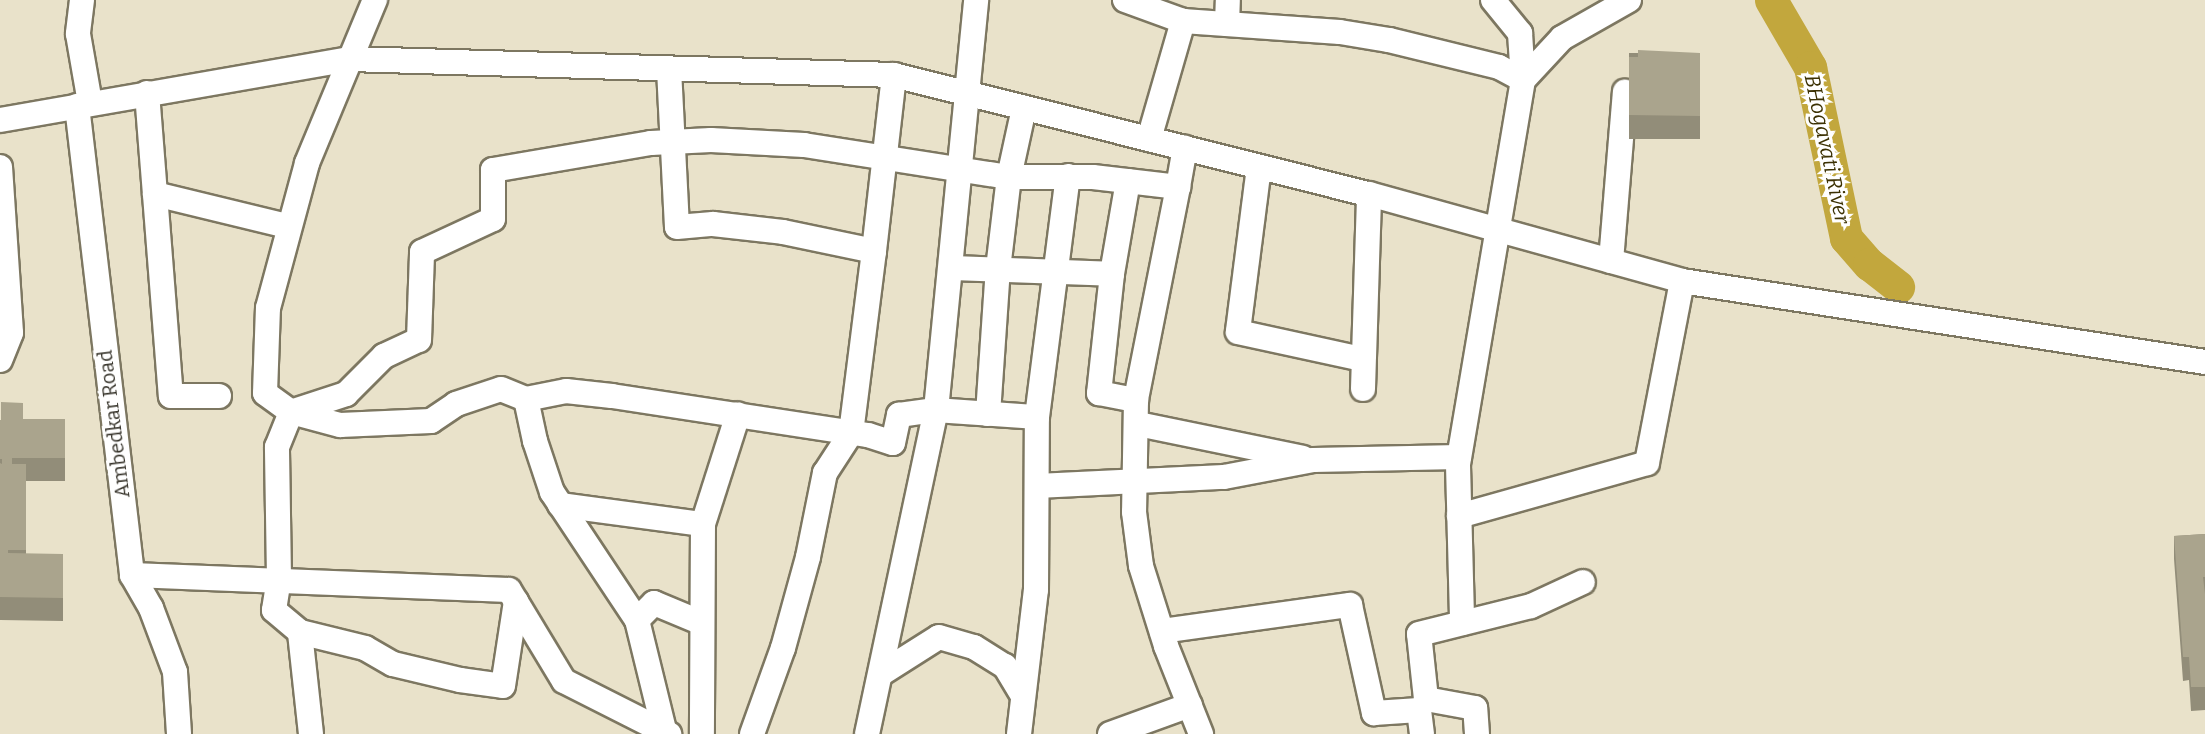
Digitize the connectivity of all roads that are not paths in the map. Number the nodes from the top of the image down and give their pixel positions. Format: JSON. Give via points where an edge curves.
{"nodes":[{"id":1,"x":82,"y":0,"type":"edge"},
{"id":2,"x":375,"y":0,"type":"edge"},
{"id":3,"x":976,"y":0,"type":"edge"},
{"id":4,"x":1125,"y":0,"type":"edge"},
{"id":5,"x":1493,"y":0,"type":"edge"},
{"id":6,"x":1629,"y":0,"type":"edge"},
{"id":7,"x":1228,"y":12,"type":"edge"},
{"id":8,"x":1183,"y":21,"type":"junction"},
{"id":9,"x":349,"y":59,"type":"junction"},
{"id":10,"x":669,"y":69,"type":"junction"},
{"id":11,"x":894,"y":75,"type":"junction"},
{"id":12,"x":1523,"y":80,"type":"junction"},
{"id":13,"x":1625,"y":92,"type":"dead end"},
{"id":14,"x":147,"y":93,"type":"junction"},
{"id":15,"x":968,"y":94,"type":"junction"},
{"id":16,"x":83,"y":104,"type":"junction"},
{"id":17,"x":1024,"y":108,"type":"junction"},
{"id":18,"x":0,"y":120,"type":"edge"},
{"id":19,"x":1149,"y":140,"type":"junction"},
{"id":20,"x":673,"y":142,"type":"junction"},
{"id":21,"x":1185,"y":148,"type":"junction"},
{"id":22,"x":884,"y":158,"type":"junction"},
{"id":23,"x":0,"y":167,"type":"edge"},
{"id":24,"x":961,"y":167,"type":"junction"},
{"id":25,"x":1259,"y":167,"type":"junction"},
{"id":26,"x":1068,"y":176,"type":"junction"},
{"id":27,"x":1009,"y":177,"type":"junction"},
{"id":28,"x":1128,"y":181,"type":"junction"},
{"id":29,"x":1178,"y":187,"type":"junction"},
{"id":30,"x":155,"y":194,"type":"junction"},
{"id":31,"x":1369,"y":194,"type":"junction"},
{"id":32,"x":287,"y":226,"type":"junction"},
{"id":33,"x":1500,"y":230,"type":"junction"},
{"id":34,"x":874,"y":251,"type":"junction"},
{"id":35,"x":1611,"y":261,"type":"junction"},
{"id":36,"x":951,"y":268,"type":"junction"},
{"id":37,"x":998,"y":269,"type":"junction"},
{"id":38,"x":1058,"y":272,"type":"junction"},
{"id":39,"x":1112,"y":274,"type":"junction"},
{"id":40,"x":1682,"y":281,"type":"junction"},
{"id":41,"x":1362,"y":358,"type":"junction"},
{"id":42,"x":0,"y":360,"type":"edge"},
{"id":43,"x":2205,"y":362,"type":"edge"},
{"id":44,"x":1363,"y":389,"type":"dead end"},
{"id":45,"x":219,"y":396,"type":"dead end"},
{"id":46,"x":526,"y":399,"type":"junction"},
{"id":47,"x":1136,"y":400,"type":"junction"},
{"id":48,"x":936,"y":410,"type":"junction"},
{"id":49,"x":291,"y":412,"type":"junction"},
{"id":50,"x":738,"y":414,"type":"junction"},
{"id":51,"x":988,"y":414,"type":"junction"},
{"id":52,"x":1037,"y":417,"type":"junction"},
{"id":53,"x":1138,"y":424,"type":"junction"},
{"id":54,"x":851,"y":433,"type":"junction"},
{"id":55,"x":1459,"y":457,"type":"junction"},
{"id":56,"x":1313,"y":460,"type":"junction"},
{"id":57,"x":1134,"y":483,"type":"junction"},
{"id":58,"x":1037,"y":486,"type":"junction"},
{"id":59,"x":560,"y":505,"type":"junction"},
{"id":60,"x":1459,"y":516,"type":"junction"},
{"id":61,"x":703,"y":524,"type":"junction"},
{"id":62,"x":132,"y":575,"type":"junction"},
{"id":63,"x":279,"y":578,"type":"junction"},
{"id":64,"x":1583,"y":582,"type":"dead end"},
{"id":65,"x":516,"y":601,"type":"junction"},
{"id":66,"x":637,"y":620,"type":"junction"},
{"id":67,"x":1462,"y":622,"type":"junction"},
{"id":68,"x":702,"y":623,"type":"junction"},
{"id":69,"x":1161,"y":631,"type":"junction"},
{"id":70,"x":300,"y":632,"type":"junction"},
{"id":71,"x":882,"y":673,"type":"junction"},
{"id":72,"x":1023,"y":696,"type":"junction"},
{"id":73,"x":1190,"y":705,"type":"junction"},
{"id":74,"x":179,"y":734,"type":"edge"},
{"id":75,"x":311,"y":734,"type":"edge"},
{"id":76,"x":667,"y":734,"type":"edge"},
{"id":77,"x":702,"y":734,"type":"edge"},
{"id":78,"x":752,"y":734,"type":"edge"},
{"id":79,"x":867,"y":734,"type":"edge"},
{"id":80,"x":1019,"y":734,"type":"edge"},
{"id":81,"x":1110,"y":734,"type":"edge"},
{"id":82,"x":1201,"y":734,"type":"edge"},
{"id":83,"x":1422,"y":734,"type":"edge"},
{"id":84,"x":1477,"y":734,"type":"edge"}],
"edges":[{"from":1,"to":16,"type":"street","name":"Ambedkar Road","via":[[78,34]]},
{"from":2,"to":9,"type":"street"},
{"from":3,"to":15,"type":"street"},
{"from":4,"to":8,"type":"street"},
{"from":5,"to":12,"type":"street","via":[[1521,33]]},
{"from":6,"to":12,"type":"street","via":[[1562,38]]},
{"from":7,"to":8,"type":"street"},
{"from":7,"to":12,"type":"street","via":[[1389,40],[1499,67]]},
{"from":8,"to":19,"type":"street"},
{"from":9,"to":10,"type":"street"},
{"from":9,"to":14,"type":"street"},
{"from":9,"to":32,"type":"street","via":[[329,104]]},
{"from":10,"to":11,"type":"street"},
{"from":10,"to":20,"type":"street"},
{"from":11,"to":15,"type":"street"},
{"from":11,"to":22,"type":"street"},
{"from":12,"to":33,"type":"street"},
{"from":13,"to":35,"type":"street"},
{"from":14,"to":16,"type":"street"},
{"from":14,"to":30,"type":"street"},
{"from":15,"to":17,"type":"street"},
{"from":15,"to":24,"type":"street"},
{"from":16,"to":18,"type":"street"},
{"from":16,"to":62,"type":"street","name":"Ambedkar Road"},
{"from":17,"to":19,"type":"street"},
{"from":17,"to":27,"type":"street"},
{"from":19,"to":21,"type":"street"},
{"from":20,"to":22,"type":"street","via":[[804,145]]},
{"from":20,"to":34,"type":"street","via":[[677,227],[713,224],[783,232]]},
{"from":20,"to":49,"type":"street","via":[[493,170],[493,219],[422,252],[418,340],[384,356],[346,394]]},
{"from":21,"to":25,"type":"street"},
{"from":21,"to":29,"type":"street"},
{"from":22,"to":24,"type":"street"},
{"from":22,"to":34,"type":"street"},
{"from":23,"to":42,"type":"street","via":[[11,333]]},
{"from":24,"to":27,"type":"street"},
{"from":24,"to":36,"type":"street"},
{"from":25,"to":31,"type":"street"},
{"from":25,"to":41,"type":"street","via":[[1238,332]]},
{"from":26,"to":27,"type":"street"},
{"from":26,"to":28,"type":"street"},
{"from":26,"to":38,"type":"street"},
{"from":27,"to":37,"type":"street"},
{"from":28,"to":29,"type":"street"},
{"from":28,"to":39,"type":"street"},
{"from":29,"to":47,"type":"street"},
{"from":30,"to":32,"type":"street"},
{"from":30,"to":45,"type":"street","via":[[171,396]]},
{"from":31,"to":33,"type":"street"},
{"from":31,"to":41,"type":"street"},
{"from":32,"to":49,"type":"street","via":[[268,308],[265,393]]},
{"from":33,"to":35,"type":"street"},
{"from":33,"to":55,"type":"street","via":[[1477,333]]},
{"from":34,"to":54,"type":"street"},
{"from":35,"to":40,"type":"street"},
{"from":36,"to":37,"type":"street"},
{"from":36,"to":48,"type":"street"},
{"from":37,"to":38,"type":"street"},
{"from":37,"to":51,"type":"street"},
{"from":38,"to":39,"type":"street"},
{"from":38,"to":52,"type":"street"},
{"from":39,"to":47,"type":"street","via":[[1099,393]]},
{"from":40,"to":43,"type":"street"},
{"from":40,"to":60,"type":"street","via":[[1647,463]]},
{"from":41,"to":44,"type":"street"},
{"from":46,"to":49,"type":"street","via":[[501,389],[456,404],[431,421],[340,425]]},
{"from":46,"to":50,"type":"street","via":[[566,391]]},
{"from":46,"to":59,"type":"street","via":[[535,441]]},
{"from":47,"to":53,"type":"street"},
{"from":48,"to":51,"type":"street"},
{"from":48,"to":54,"type":"street","via":[[899,415],[893,443]]},
{"from":48,"to":71,"type":"street","via":[[901,564]]},
{"from":49,"to":63,"type":"street","via":[[277,447]]},
{"from":50,"to":54,"type":"street"},
{"from":50,"to":61,"type":"street"},
{"from":51,"to":52,"type":"street"},
{"from":52,"to":58,"type":"street"},
{"from":53,"to":56,"type":"street"},
{"from":53,"to":57,"type":"street"},
{"from":54,"to":78,"type":"street","via":[[825,473],[793,614]]},
{"from":55,"to":56,"type":"street"},
{"from":55,"to":60,"type":"street"},
{"from":56,"to":57,"type":"street","via":[[1224,477]]},
{"from":57,"to":58,"type":"street"},
{"from":57,"to":69,"type":"street","via":[[1141,566]]},
{"from":58,"to":72,"type":"street","via":[[1036,590]]},
{"from":59,"to":61,"type":"street"},
{"from":59,"to":66,"type":"street"},
{"from":60,"to":67,"type":"street"},
{"from":61,"to":68,"type":"street"},
{"from":62,"to":63,"type":"street"},
{"from":62,"to":74,"type":"street","name":"Ambedkar Road","via":[[151,609],[175,672]]},
{"from":63,"to":65,"type":"street","via":[[509,590]]},
{"from":63,"to":70,"type":"street","via":[[274,610]]},
{"from":64,"to":67,"type":"street","via":[[1531,606]]},
{"from":65,"to":70,"type":"street","via":[[503,686],[393,664],[365,648]]},
{"from":65,"to":76,"type":"street","via":[[564,681]]},
{"from":66,"to":68,"type":"street","via":[[654,603]]},
{"from":66,"to":76,"type":"street"},
{"from":67,"to":84,"type":"street","via":[[1419,634],[1426,699],[1475,708]]},
{"from":68,"to":77,"type":"street"},
{"from":69,"to":73,"type":"street"},
{"from":69,"to":83,"type":"street","via":[[1350,605],[1374,713],[1419,710]]},
{"from":70,"to":75,"type":"street"},
{"from":71,"to":72,"type":"street","via":[[939,637],[974,647],[1005,666]]},
{"from":71,"to":79,"type":"street"},
{"from":72,"to":80,"type":"street"},
{"from":73,"to":81,"type":"street"},
{"from":73,"to":82,"type":"street"}]}
